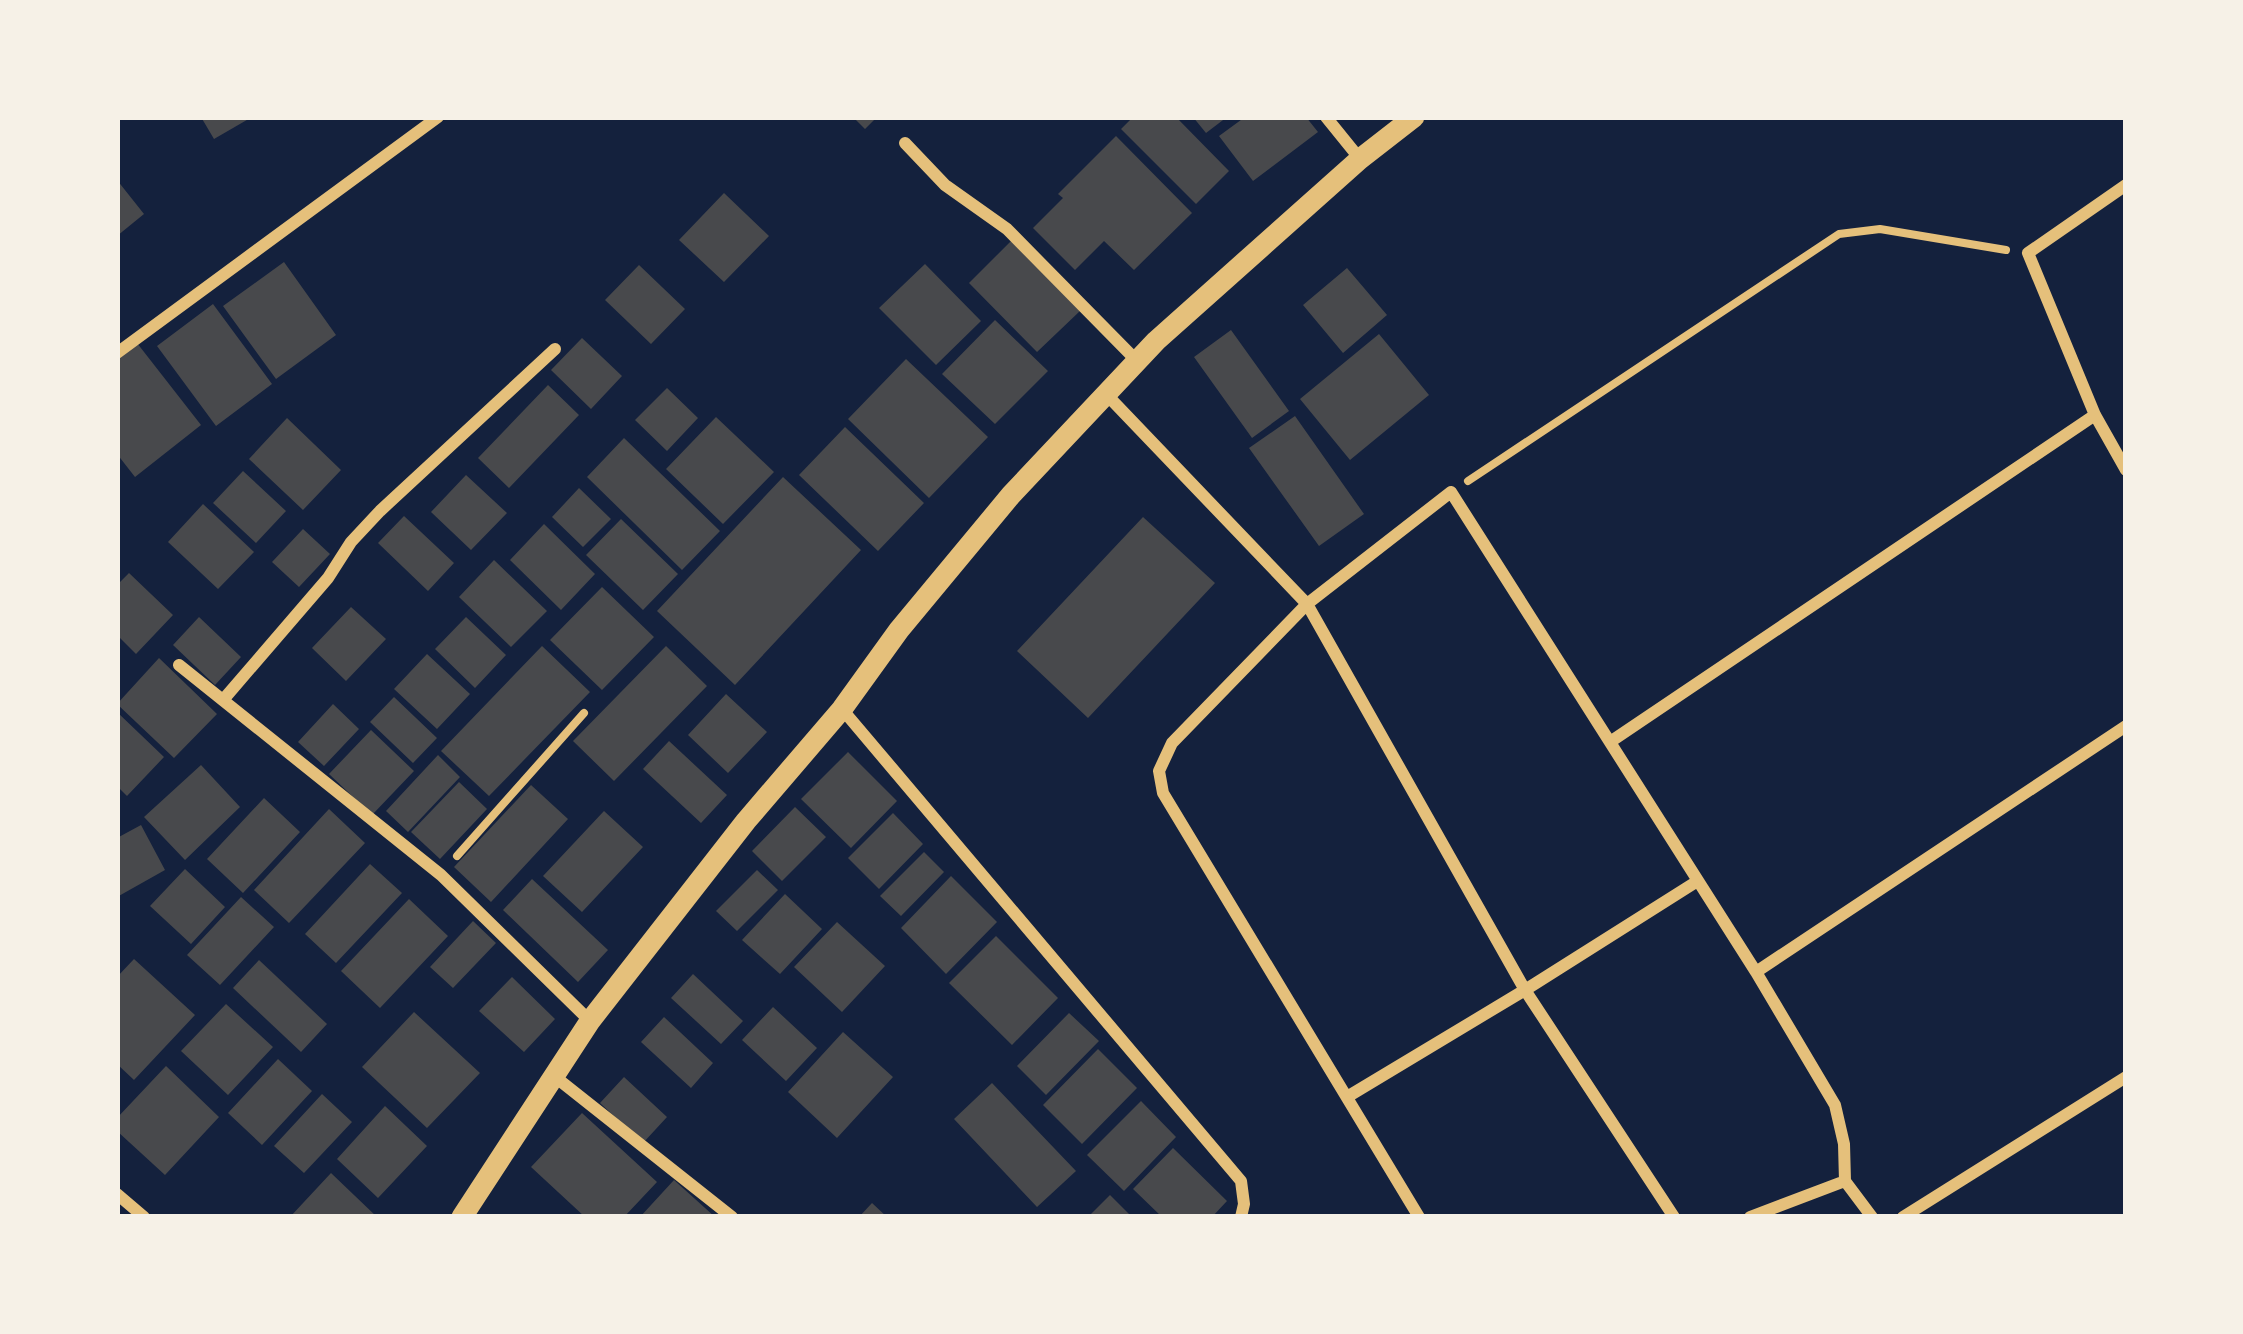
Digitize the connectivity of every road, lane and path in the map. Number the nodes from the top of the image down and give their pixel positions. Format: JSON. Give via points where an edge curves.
{"nodes":[{"id":1,"x":438,"y":117,"type":"edge"},
{"id":2,"x":1325,"y":117,"type":"edge"},
{"id":3,"x":1414,"y":117,"type":"edge"},
{"id":4,"x":904,"y":143,"type":"dead end"},
{"id":5,"x":1360,"y":159,"type":"junction"},
{"id":6,"x":2126,"y":185,"type":"edge"},
{"id":7,"x":2028,"y":253,"type":"junction"},
{"id":8,"x":554,"y":349,"type":"dead end"},
{"id":9,"x":117,"y":353,"type":"edge"},
{"id":10,"x":1137,"y":361,"type":"junction"},
{"id":11,"x":1106,"y":394,"type":"junction"},
{"id":12,"x":2095,"y":415,"type":"junction"},
{"id":13,"x":2126,"y":470,"type":"edge"},
{"id":14,"x":1451,"y":492,"type":"junction"},
{"id":15,"x":1307,"y":604,"type":"junction"},
{"id":16,"x":179,"y":665,"type":"dead end"},
{"id":17,"x":223,"y":700,"type":"junction"},
{"id":18,"x":842,"y":709,"type":"junction"},
{"id":19,"x":584,"y":713,"type":"dead end"},
{"id":20,"x":2126,"y":726,"type":"edge"},
{"id":21,"x":1610,"y":742,"type":"junction"},
{"id":22,"x":440,"y":875,"type":"junction"},
{"id":23,"x":1696,"y":882,"type":"junction"},
{"id":24,"x":1756,"y":972,"type":"junction"},
{"id":25,"x":1526,"y":990,"type":"junction"},
{"id":26,"x":590,"y":1021,"type":"junction"},
{"id":27,"x":554,"y":1076,"type":"junction"},
{"id":28,"x":2126,"y":1077,"type":"edge"},
{"id":29,"x":1346,"y":1097,"type":"junction"},
{"id":30,"x":1845,"y":1181,"type":"junction"},
{"id":31,"x":117,"y":1194,"type":"edge"},
{"id":32,"x":144,"y":1217,"type":"edge"},
{"id":33,"x":462,"y":1217,"type":"edge"},
{"id":34,"x":732,"y":1217,"type":"edge"},
{"id":35,"x":1241,"y":1217,"type":"edge"},
{"id":36,"x":1419,"y":1217,"type":"edge"},
{"id":37,"x":1674,"y":1217,"type":"edge"},
{"id":38,"x":1750,"y":1217,"type":"edge"},
{"id":39,"x":1872,"y":1217,"type":"edge"},
{"id":40,"x":1904,"y":1217,"type":"edge"}],
"edges":[{"from":1,"to":9,"type":"street"},
{"from":2,"to":5,"type":"street"},
{"from":3,"to":5,"type":"street"},
{"from":4,"to":10,"type":"street","via":[[1007,229]]},
{"from":5,"to":10,"type":"street"},
{"from":6,"to":7,"type":"street"},
{"from":7,"to":12,"type":"street"},
{"from":7,"to":14,"type":"path","via":[[1880,229],[1839,234]]},
{"from":8,"to":17,"type":"street","via":[[380,511]]},
{"from":10,"to":11,"type":"street"},
{"from":11,"to":15,"type":"street"},
{"from":11,"to":18,"type":"street","via":[[1011,495]]},
{"from":12,"to":13,"type":"street"},
{"from":12,"to":21,"type":"street"},
{"from":14,"to":15,"type":"street"},
{"from":14,"to":21,"type":"street"},
{"from":15,"to":25,"type":"street"},
{"from":15,"to":29,"type":"street","via":[[1172,743],[1159,771],[1163,793]]},
{"from":16,"to":17,"type":"street"},
{"from":17,"to":22,"type":"street"},
{"from":18,"to":26,"type":"street"},
{"from":18,"to":35,"type":"street","via":[[1241,1181]]},
{"from":19,"to":22,"type":"path"},
{"from":20,"to":24,"type":"street"},
{"from":21,"to":23,"type":"street"},
{"from":22,"to":26,"type":"street"},
{"from":23,"to":24,"type":"street"},
{"from":23,"to":25,"type":"street"},
{"from":24,"to":30,"type":"street","via":[[1834,1105]]},
{"from":25,"to":29,"type":"street"},
{"from":25,"to":37,"type":"street"},
{"from":26,"to":27,"type":"street"},
{"from":27,"to":33,"type":"street"},
{"from":27,"to":34,"type":"street"},
{"from":28,"to":40,"type":"street"},
{"from":29,"to":36,"type":"street"},
{"from":30,"to":38,"type":"street"},
{"from":30,"to":39,"type":"street"},
{"from":31,"to":32,"type":"street"}]}
